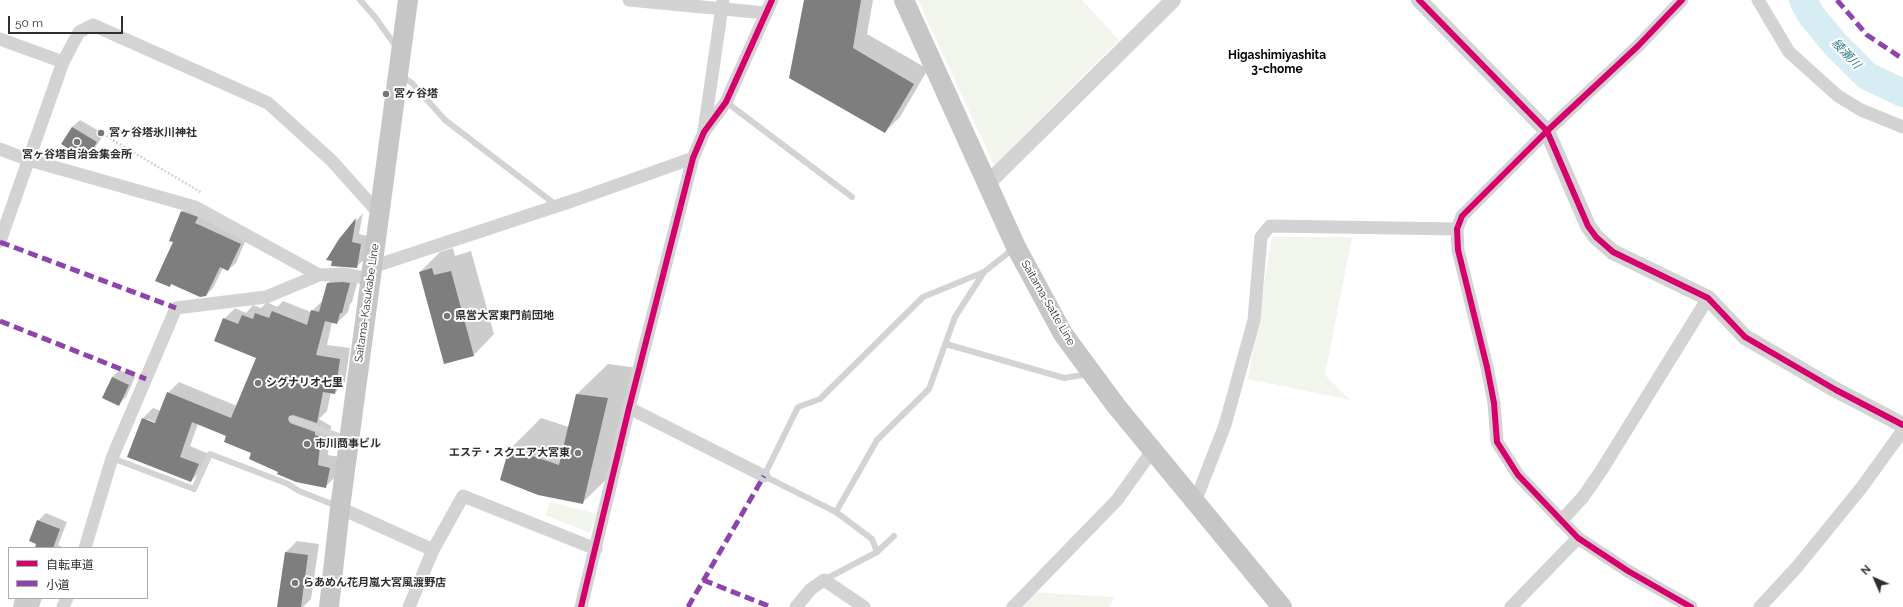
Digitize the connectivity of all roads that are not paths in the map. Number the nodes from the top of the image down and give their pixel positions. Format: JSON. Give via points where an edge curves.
{"nodes":[{"id":1,"x":360,"y":0,"type":"edge"},
{"id":2,"x":408,"y":0,"type":"edge"},
{"id":3,"x":629,"y":0,"type":"edge"},
{"id":4,"x":772,"y":0,"type":"edge"},
{"id":5,"x":904,"y":0,"type":"edge"},
{"id":6,"x":1173,"y":0,"type":"edge"},
{"id":7,"x":1419,"y":0,"type":"edge"},
{"id":8,"x":1682,"y":0,"type":"edge"},
{"id":9,"x":1758,"y":0,"type":"edge"},
{"id":10,"x":723,"y":4,"type":"edge"},
{"id":11,"x":766,"y":13,"type":"junction"},
{"id":12,"x":0,"y":39,"type":"edge"},
{"id":13,"x":400,"y":52,"type":"junction"},
{"id":14,"x":63,"y":62,"type":"junction"},
{"id":15,"x":398,"y":75,"type":"junction"},
{"id":16,"x":726,"y":102,"type":"junction"},
{"id":17,"x":1903,"y":127,"type":"edge"},
{"id":18,"x":1547,"y":131,"type":"junction"},
{"id":19,"x":704,"y":132,"type":"junction"},
{"id":20,"x":0,"y":149,"type":"edge"},
{"id":21,"x":693,"y":158,"type":"junction"},
{"id":22,"x":28,"y":160,"type":"junction"},
{"id":23,"x":987,"y":184,"type":"junction"},
{"id":24,"x":852,"y":197,"type":"dead end"},
{"id":25,"x":557,"y":206,"type":"junction"},
{"id":26,"x":380,"y":209,"type":"junction"},
{"id":27,"x":1457,"y":229,"type":"junction"},
{"id":28,"x":0,"y":240,"type":"edge"},
{"id":29,"x":1016,"y":247,"type":"junction"},
{"id":30,"x":984,"y":272,"type":"junction"},
{"id":31,"x":371,"y":273,"type":"junction"},
{"id":32,"x":319,"y":275,"type":"junction"},
{"id":33,"x":1708,"y":298,"type":"junction"},
{"id":34,"x":946,"y":344,"type":"junction"},
{"id":35,"x":1091,"y":374,"type":"junction"},
{"id":36,"x":629,"y":408,"type":"junction"},
{"id":37,"x":292,"y":419,"type":"dead end"},
{"id":38,"x":1903,"y":425,"type":"edge"},
{"id":39,"x":1903,"y":430,"type":"edge"},
{"id":40,"x":349,"y":440,"type":"junction"},
{"id":41,"x":1152,"y":451,"type":"junction"},
{"id":42,"x":112,"y":458,"type":"junction"},
{"id":43,"x":764,"y":476,"type":"junction"},
{"id":44,"x":1195,"y":502,"type":"junction"},
{"id":45,"x":340,"y":508,"type":"junction"},
{"id":46,"x":836,"y":512,"type":"junction"},
{"id":47,"x":1561,"y":521,"type":"junction"},
{"id":48,"x":894,"y":536,"type":"dead end"},
{"id":49,"x":1578,"y":538,"type":"junction"},
{"id":50,"x":85,"y":547,"type":"edge"},
{"id":51,"x":596,"y":549,"type":"junction"},
{"id":52,"x":433,"y":550,"type":"junction"},
{"id":53,"x":877,"y":552,"type":"junction"},
{"id":54,"x":824,"y":580,"type":"junction"},
{"id":55,"x":329,"y":607,"type":"edge"},
{"id":56,"x":409,"y":607,"type":"edge"},
{"id":57,"x":581,"y":607,"type":"edge"},
{"id":58,"x":796,"y":607,"type":"edge"},
{"id":59,"x":864,"y":607,"type":"edge"},
{"id":60,"x":1013,"y":607,"type":"edge"},
{"id":61,"x":1282,"y":607,"type":"edge"},
{"id":62,"x":1511,"y":607,"type":"edge"},
{"id":63,"x":1691,"y":607,"type":"edge"},
{"id":64,"x":1760,"y":607,"type":"edge"}],
"edges":[{"from":1,"to":13,"type":"lane","via":[[376,17]]},
{"from":2,"to":13,"type":"main road","name":"Saitama-Kasukabe Line"},
{"from":3,"to":10,"type":"street"},
{"from":4,"to":11,"type":"street"},
{"from":5,"to":23,"type":"main road","name":"Saitama-Satte Line"},
{"from":6,"to":23,"type":"street"},
{"from":7,"to":18,"type":"street"},
{"from":8,"to":18,"type":"street","via":[[1638,46]]},
{"from":9,"to":17,"type":"street","via":[[1790,52],[1838,96],[1861,110]]},
{"from":10,"to":11,"type":"street"},
{"from":10,"to":19,"type":"street"},
{"from":11,"to":16,"type":"street"},
{"from":12,"to":14,"type":"street"},
{"from":13,"to":15,"type":"main road","name":"Saitama-Kasukabe Line"},
{"from":14,"to":22,"type":"street"},
{"from":14,"to":26,"type":"street","via":[[79,32],[93,25],[268,103],[331,160],[375,209]]},
{"from":15,"to":25,"type":"lane","via":[[412,83],[446,120]]},
{"from":15,"to":26,"type":"main road","name":"Saitama-Kasukabe Line"},
{"from":16,"to":19,"type":"street"},
{"from":16,"to":24,"type":"lane"},
{"from":18,"to":27,"type":"street","via":[[1462,216]]},
{"from":18,"to":33,"type":"street","via":[[1588,226],[1596,238],[1613,252]]},
{"from":19,"to":21,"type":"street"},
{"from":20,"to":22,"type":"street"},
{"from":21,"to":25,"type":"street"},
{"from":21,"to":36,"type":"street"},
{"from":22,"to":28,"type":"street"},
{"from":22,"to":32,"type":"street","via":[[195,207]]},
{"from":23,"to":29,"type":"main road","name":"Saitama-Satte Line"},
{"from":25,"to":31,"type":"street"},
{"from":26,"to":31,"type":"main road","name":"Saitama-Kasukabe Line"},
{"from":27,"to":44,"type":"street","via":[[1270,226],[1261,237],[1254,320],[1225,425]]},
{"from":27,"to":47,"type":"street","via":[[1458,250],[1494,403],[1497,442],[1518,475]]},
{"from":29,"to":30,"type":"lane"},
{"from":29,"to":35,"type":"main road","name":"Saitama-Satte Line","via":[[1063,334]]},
{"from":30,"to":34,"type":"lane","via":[[955,317]]},
{"from":30,"to":43,"type":"lane","via":[[923,297],[820,399],[798,407]]},
{"from":31,"to":32,"type":"street"},
{"from":31,"to":40,"type":"main road","name":"Saitama-Kasukabe Line"},
{"from":32,"to":42,"type":"street","via":[[266,297],[176,308]]},
{"from":33,"to":38,"type":"street","via":[[1746,337],[1836,390]]},
{"from":33,"to":47,"type":"street","via":[[1601,471],[1583,497]]},
{"from":34,"to":35,"type":"lane","via":[[1064,378]]},
{"from":34,"to":46,"type":"lane","via":[[929,389],[877,440]]},
{"from":35,"to":41,"type":"main road","name":"Saitama-Satte Line"},
{"from":36,"to":43,"type":"street"},
{"from":36,"to":51,"type":"street"},
{"from":37,"to":40,"type":"lane"},
{"from":39,"to":64,"type":"street","via":[[1852,499],[1797,567]]},
{"from":40,"to":45,"type":"main road","name":"Saitama-Kasukabe Line"},
{"from":41,"to":44,"type":"main road","name":"Saitama-Satte Line"},
{"from":41,"to":60,"type":"street","via":[[1117,500]]},
{"from":42,"to":45,"type":"lane","via":[[194,489],[210,454],[288,484],[298,491]]},
{"from":42,"to":50,"type":"street"},
{"from":43,"to":46,"type":"lane"},
{"from":44,"to":61,"type":"main road","name":"Saitama-Satte Line"},
{"from":45,"to":52,"type":"street"},
{"from":45,"to":55,"type":"main road","name":"Saitama-Kasukabe Line"},
{"from":46,"to":53,"type":"lane","via":[[872,539]]},
{"from":47,"to":49,"type":"street"},
{"from":48,"to":53,"type":"lane"},
{"from":49,"to":62,"type":"street"},
{"from":49,"to":63,"type":"street","via":[[1628,571]]},
{"from":51,"to":52,"type":"street","via":[[463,496]]},
{"from":51,"to":57,"type":"street"},
{"from":52,"to":56,"type":"street"},
{"from":53,"to":54,"type":"lane"},
{"from":54,"to":58,"type":"street","via":[[811,589]]},
{"from":54,"to":59,"type":"street"}]}
